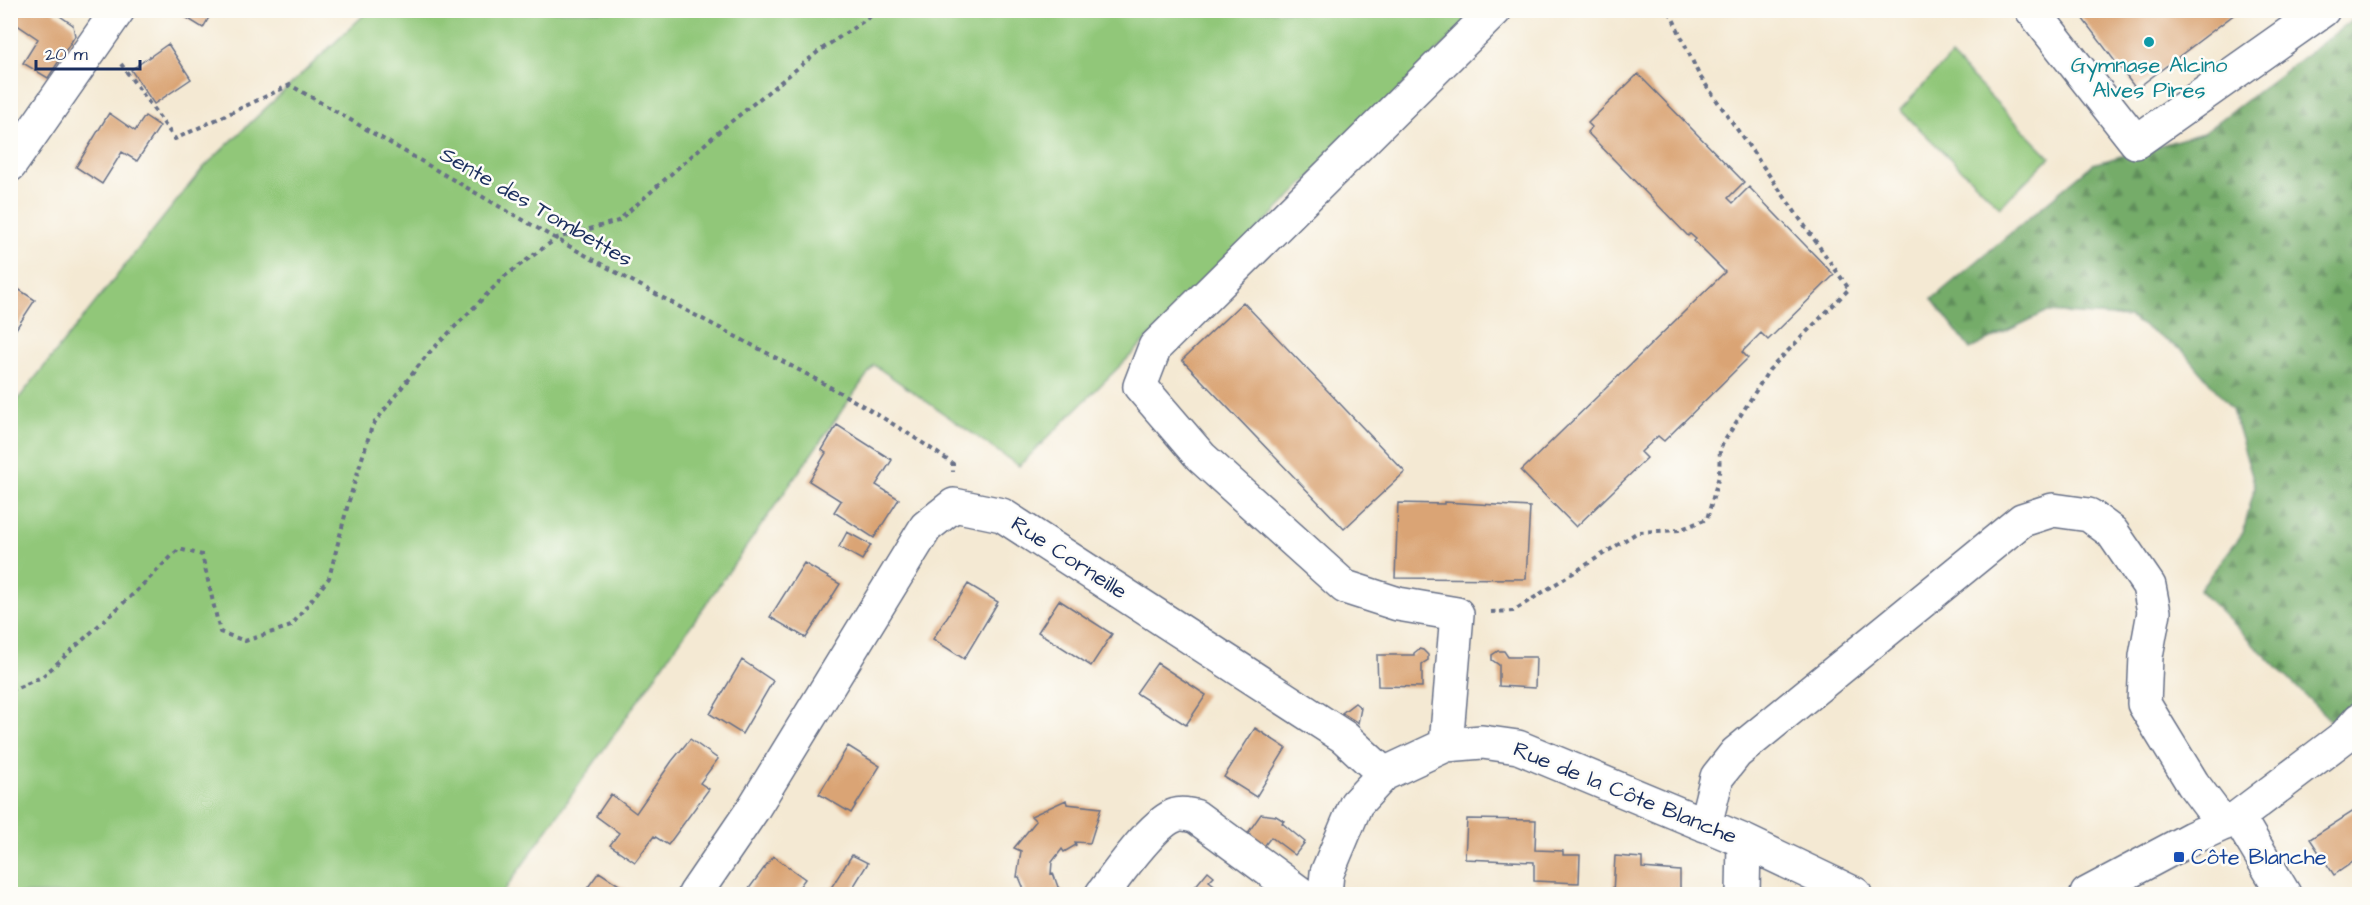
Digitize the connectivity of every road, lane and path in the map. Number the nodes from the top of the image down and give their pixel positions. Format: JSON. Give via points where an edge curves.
{"nodes":[{"id":1,"x":880,"y":10,"type":"edge"},
{"id":2,"x":1495,"y":10,"type":"edge"},
{"id":3,"x":1670,"y":10,"type":"edge"},
{"id":4,"x":2032,"y":10,"type":"edge"},
{"id":5,"x":2323,"y":10,"type":"edge"},
{"id":6,"x":109,"y":22,"type":"edge"},
{"id":7,"x":10,"y":165,"type":"edge"},
{"id":8,"x":557,"y":238,"type":"junction"},
{"id":9,"x":954,"y":505,"type":"junction"},
{"id":10,"x":1457,"y":614,"type":"junction"},
{"id":11,"x":10,"y":691,"type":"edge"},
{"id":12,"x":2360,"y":719,"type":"edge"},
{"id":13,"x":1446,"y":745,"type":"junction"},
{"id":14,"x":1384,"y":774,"type":"junction"},
{"id":15,"x":2230,"y":821,"type":"junction"},
{"id":16,"x":1706,"y":825,"type":"junction"},
{"id":17,"x":1744,"y":842,"type":"junction"},
{"id":18,"x":695,"y":894,"type":"edge"},
{"id":19,"x":1102,"y":894,"type":"edge"},
{"id":20,"x":1300,"y":894,"type":"edge"},
{"id":21,"x":1325,"y":894,"type":"edge"},
{"id":22,"x":1743,"y":894,"type":"edge"},
{"id":23,"x":1855,"y":894,"type":"edge"},
{"id":24,"x":2086,"y":894,"type":"edge"},
{"id":25,"x":2284,"y":894,"type":"edge"}],
"edges":[{"from":1,"to":8,"type":"path","via":[[819,51],[722,129],[618,221]]},
{"from":2,"to":10,"type":"street","via":[[1155,347],[1140,386],[1201,457],[1345,587],[1398,604]]},
{"from":3,"to":10,"type":"path","via":[[1699,75],[1850,289],[1769,370],[1720,448],[1719,476],[1707,519],[1679,530],[1638,532],[1513,611]]},
{"from":4,"to":5,"type":"street","via":[[2136,142]]},
{"from":6,"to":7,"type":"street"},
{"from":6,"to":8,"type":"path","name":"Sente des Tombettes","via":[[175,139],[290,85]]},
{"from":8,"to":9,"type":"path","name":"Sente des Tombettes","via":[[810,376],[930,447],[953,464]]},
{"from":8,"to":11,"type":"path","via":[[505,276],[426,356],[372,426],[329,579],[291,626],[245,641],[220,632],[202,555],[178,549],[42,677]]},
{"from":9,"to":14,"type":"street","name":"Rue Corneille","via":[[1002,515],[1344,737]]},
{"from":9,"to":18,"type":"street","via":[[926,527],[753,809]]},
{"from":10,"to":13,"type":"street"},
{"from":12,"to":15,"type":"street","via":[[2345,736]]},
{"from":13,"to":14,"type":"street","name":"Rue de la Côte Blanche"},
{"from":13,"to":16,"type":"street","name":"Rue de la Côte Blanche","via":[[1482,742],[1518,747]]},
{"from":14,"to":21,"type":"street","name":"Rue de la Côte Blanche","via":[[1356,804],[1327,873]]},
{"from":15,"to":16,"type":"street","via":[[2193,784],[2144,704],[2146,656],[2154,612],[2149,586],[2112,532],[2089,515],[2053,510],[2022,520],[1736,753],[1717,777]]},
{"from":15,"to":24,"type":"street"},
{"from":15,"to":25,"type":"street"},
{"from":16,"to":17,"type":"street","name":"Rue de la Côte Blanche"},
{"from":17,"to":22,"type":"street"},
{"from":17,"to":23,"type":"street","name":"Rue de la Côte Blanche"},
{"from":19,"to":20,"type":"street","via":[[1155,829],[1179,814],[1195,816]]}]}
